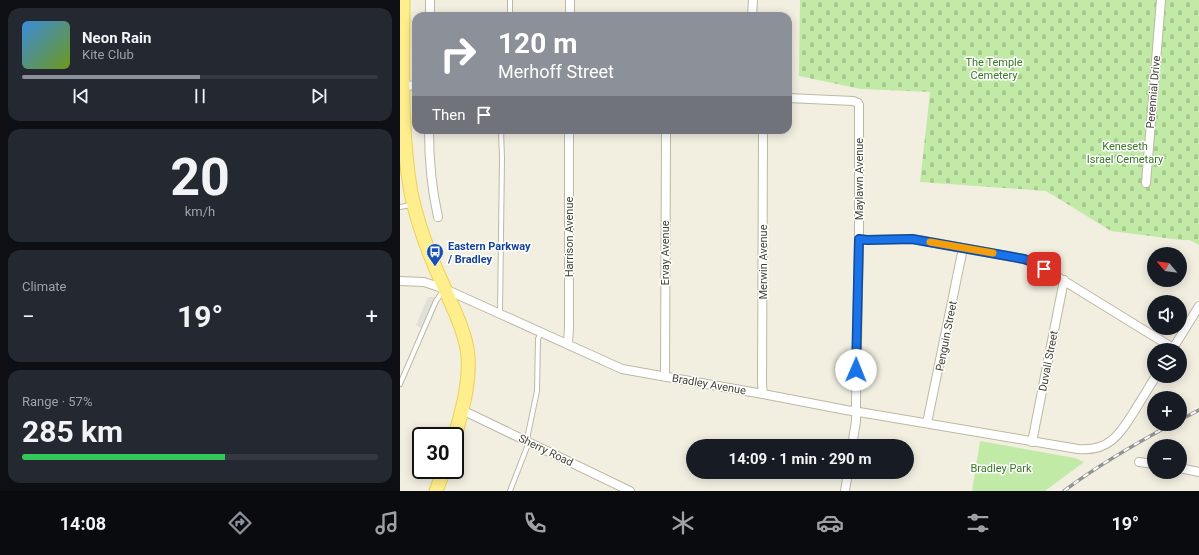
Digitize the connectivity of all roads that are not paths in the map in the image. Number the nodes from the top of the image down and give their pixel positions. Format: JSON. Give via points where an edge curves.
{"nodes":[{"id":1,"x":403,"y":0,"type":"edge"},
{"id":2,"x":430,"y":0,"type":"edge"},
{"id":3,"x":510,"y":0,"type":"edge"},
{"id":4,"x":570,"y":0,"type":"edge"},
{"id":5,"x":753,"y":0,"type":"edge"},
{"id":6,"x":1161,"y":0,"type":"edge"},
{"id":7,"x":430,"y":12,"type":"edge"},
{"id":8,"x":510,"y":12,"type":"edge"},
{"id":9,"x":570,"y":12,"type":"edge"},
{"id":10,"x":752,"y":12,"type":"edge"},
{"id":11,"x":403,"y":86,"type":"junction"},
{"id":12,"x":412,"y":86,"type":"edge"},
{"id":13,"x":792,"y":98,"type":"edge"},
{"id":14,"x":429,"y":134,"type":"edge"},
{"id":15,"x":501,"y":134,"type":"edge"},
{"id":16,"x":569,"y":134,"type":"edge"},
{"id":17,"x":666,"y":134,"type":"edge"},
{"id":18,"x":763,"y":134,"type":"edge"},
{"id":19,"x":1146,"y":183,"type":"dead end"},
{"id":20,"x":414,"y":204,"type":"junction"},
{"id":21,"x":400,"y":207,"type":"edge"},
{"id":22,"x":438,"y":217,"type":"dead end"},
{"id":23,"x":859,"y":239,"type":"junction"},
{"id":24,"x":963,"y":248,"type":"junction"},
{"id":25,"x":1064,"y":280,"type":"junction"},
{"id":26,"x":400,"y":281,"type":"edge"},
{"id":27,"x":445,"y":289,"type":"junction"},
{"id":28,"x":1199,"y":307,"type":"edge"},
{"id":29,"x":500,"y":313,"type":"junction"},
{"id":30,"x":541,"y":332,"type":"junction"},
{"id":31,"x":1163,"y":343,"type":"edge"},
{"id":32,"x":1176,"y":343,"type":"edge"},
{"id":33,"x":568,"y":344,"type":"junction"},
{"id":34,"x":665,"y":377,"type":"junction"},
{"id":35,"x":1152,"y":383,"type":"edge"},
{"id":36,"x":400,"y":384,"type":"edge"},
{"id":37,"x":763,"y":394,"type":"junction"},
{"id":38,"x":462,"y":410,"type":"junction"},
{"id":39,"x":857,"y":412,"type":"junction"},
{"id":40,"x":928,"y":423,"type":"junction"},
{"id":41,"x":457,"y":427,"type":"edge"},
{"id":42,"x":853,"y":439,"type":"edge"},
{"id":43,"x":527,"y":441,"type":"junction"},
{"id":44,"x":1032,"y":442,"type":"junction"},
{"id":45,"x":1139,"y":462,"type":"dead end"},
{"id":46,"x":1147,"y":463,"type":"edge"},
{"id":47,"x":1187,"y":469,"type":"edge"},
{"id":48,"x":1199,"y":472,"type":"edge"},
{"id":49,"x":441,"y":479,"type":"edge"},
{"id":50,"x":847,"y":479,"type":"edge"},
{"id":51,"x":436,"y":491,"type":"edge"},
{"id":52,"x":510,"y":491,"type":"edge"},
{"id":53,"x":630,"y":491,"type":"edge"},
{"id":54,"x":845,"y":491,"type":"edge"}],
"edges":[{"from":1,"to":11,"type":"main road"},
{"from":2,"to":7,"type":"street"},
{"from":3,"to":8,"type":"lane"},
{"from":4,"to":9,"type":"street"},
{"from":5,"to":10,"type":"street"},
{"from":6,"to":19,"type":"street","name":"Perennial Drive"},
{"from":11,"to":12,"type":"street"},
{"from":11,"to":20,"type":"main road","via":[[406,161]]},
{"from":13,"to":23,"type":"street","name":"Maylawn Avenue","via":[[858,103]]},
{"from":14,"to":22,"type":"street","via":[[431,187]]},
{"from":15,"to":29,"type":"lane"},
{"from":16,"to":33,"type":"street","name":"Harrison Avenue"},
{"from":17,"to":34,"type":"street","name":"Ervay Avenue"},
{"from":18,"to":37,"type":"street","name":"Merwin Avenue"},
{"from":20,"to":21,"type":"lane"},
{"from":20,"to":27,"type":"main road","via":[[425,243]]},
{"from":23,"to":24,"type":"street","via":[[912,239]]},
{"from":23,"to":39,"type":"street","name":"Maylawn Avenue"},
{"from":24,"to":25,"type":"street","via":[[1024,259]]},
{"from":24,"to":40,"type":"street","name":"Penguin Street"},
{"from":25,"to":31,"type":"street"},
{"from":25,"to":44,"type":"street","name":"Duvall Street"},
{"from":26,"to":27,"type":"street","name":"Bradley Avenue","via":[[424,282]]},
{"from":27,"to":29,"type":"street","name":"Bradley Avenue"},
{"from":27,"to":36,"type":"lane","via":[[436,301]]},
{"from":27,"to":38,"type":"main road","via":[[457,316],[468,354],[468,379]]},
{"from":28,"to":32,"type":"street"},
{"from":29,"to":30,"type":"street","name":"Bradley Avenue"},
{"from":30,"to":33,"type":"street","name":"Bradley Avenue"},
{"from":30,"to":43,"type":"lane","via":[[538,339],[537,391]]},
{"from":33,"to":34,"type":"street","name":"Bradley Avenue","via":[[622,369]]},
{"from":34,"to":37,"type":"street","name":"Bradley Avenue"},
{"from":35,"to":44,"type":"street","name":"Bradley Avenue","via":[[1124,428],[1105,446],[1087,450]]},
{"from":37,"to":39,"type":"street","name":"Bradley Avenue"},
{"from":38,"to":41,"type":"main road"},
{"from":38,"to":43,"type":"street","name":"Sherry Road"},
{"from":39,"to":40,"type":"street","name":"Bradley Avenue"},
{"from":39,"to":42,"type":"street","name":"Maylawn Avenue"},
{"from":40,"to":44,"type":"street","name":"Bradley Avenue"},
{"from":43,"to":52,"type":"lane"},
{"from":43,"to":53,"type":"street","name":"Sherry Road"},
{"from":45,"to":46,"type":"street"},
{"from":47,"to":48,"type":"street"},
{"from":49,"to":51,"type":"main road"},
{"from":50,"to":54,"type":"street"}]}
